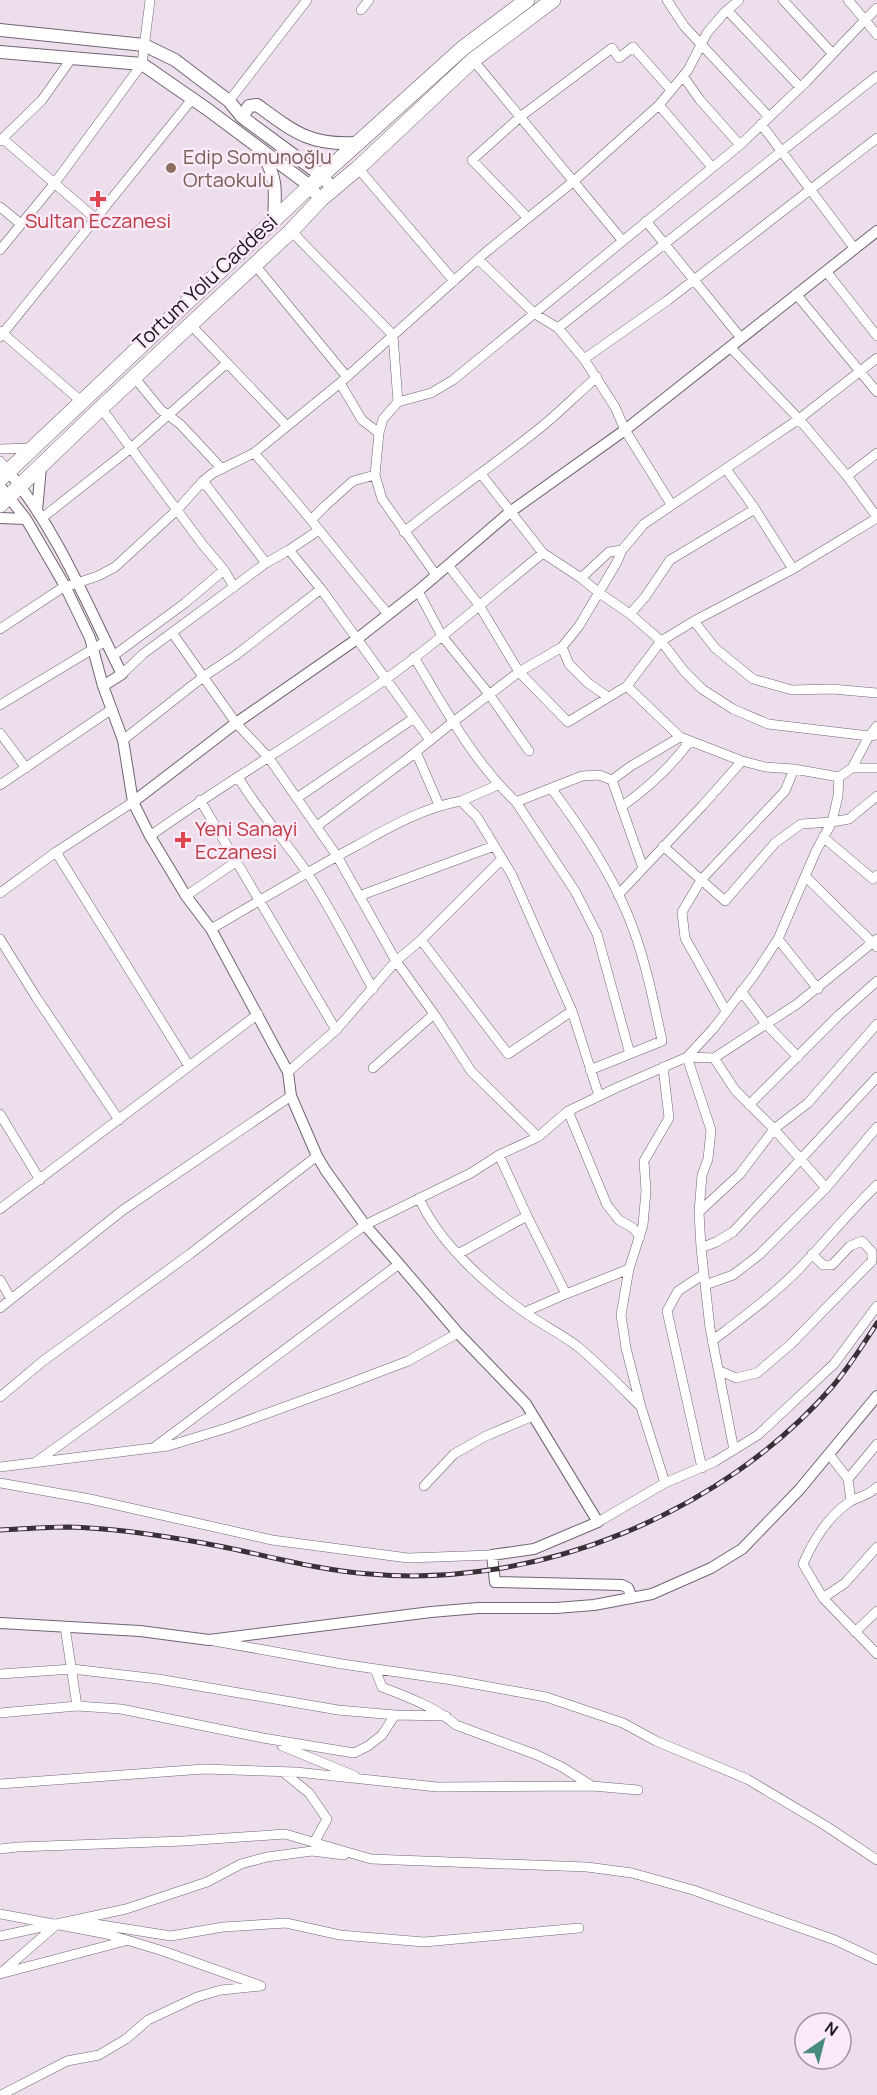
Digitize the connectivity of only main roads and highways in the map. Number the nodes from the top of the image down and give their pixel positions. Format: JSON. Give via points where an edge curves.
{"nodes":[{"id":1,"x":526,"y":0,"type":"edge"},
{"id":2,"x":553,"y":0,"type":"edge"},
{"id":3,"x":0,"y":30,"type":"edge"},
{"id":4,"x":0,"y":52,"type":"edge"},
{"id":5,"x":242,"y":117,"type":"junction"},
{"id":6,"x":358,"y":143,"type":"junction"},
{"id":7,"x":261,"y":149,"type":"junction"},
{"id":8,"x":316,"y":181,"type":"junction"},
{"id":9,"x":333,"y":189,"type":"junction"},
{"id":10,"x":321,"y":200,"type":"junction"},
{"id":11,"x":274,"y":221,"type":"junction"},
{"id":12,"x":3,"y":470,"type":"edge"},
{"id":13,"x":7,"y":493,"type":"edge"}],
"edges":[{"from":1,"to":6,"type":"highway","name":"Tortum Yolu Caddesi","via":[[462,48]]},
{"from":2,"to":9,"type":"highway","name":"Tortum Yolu Caddesi","via":[[473,60]]},
{"from":3,"to":5,"type":"main road","via":[[144,45],[176,60],[229,101]]},
{"from":4,"to":7,"type":"main road","via":[[142,64]]},
{"from":5,"to":6,"type":"main road","via":[[249,106],[257,105],[308,138]]},
{"from":5,"to":8,"type":"main road"},
{"from":6,"to":8,"type":"highway","name":"Tortum Yolu Caddesi"},
{"from":7,"to":8,"type":"main road"},
{"from":7,"to":11,"type":"main road","via":[[273,172]]},
{"from":8,"to":9,"type":"main road"},
{"from":8,"to":10,"type":"main road"},
{"from":8,"to":11,"type":"highway","name":"Tortum Yolu Caddesi"},
{"from":9,"to":10,"type":"highway","name":"Tortum Yolu Caddesi"},
{"from":10,"to":13,"type":"highway","name":"Tortum Yolu Caddesi","via":[[41,467]]},
{"from":11,"to":12,"type":"highway","name":"Tortum Yolu Caddesi","via":[[32,448]]}]}
